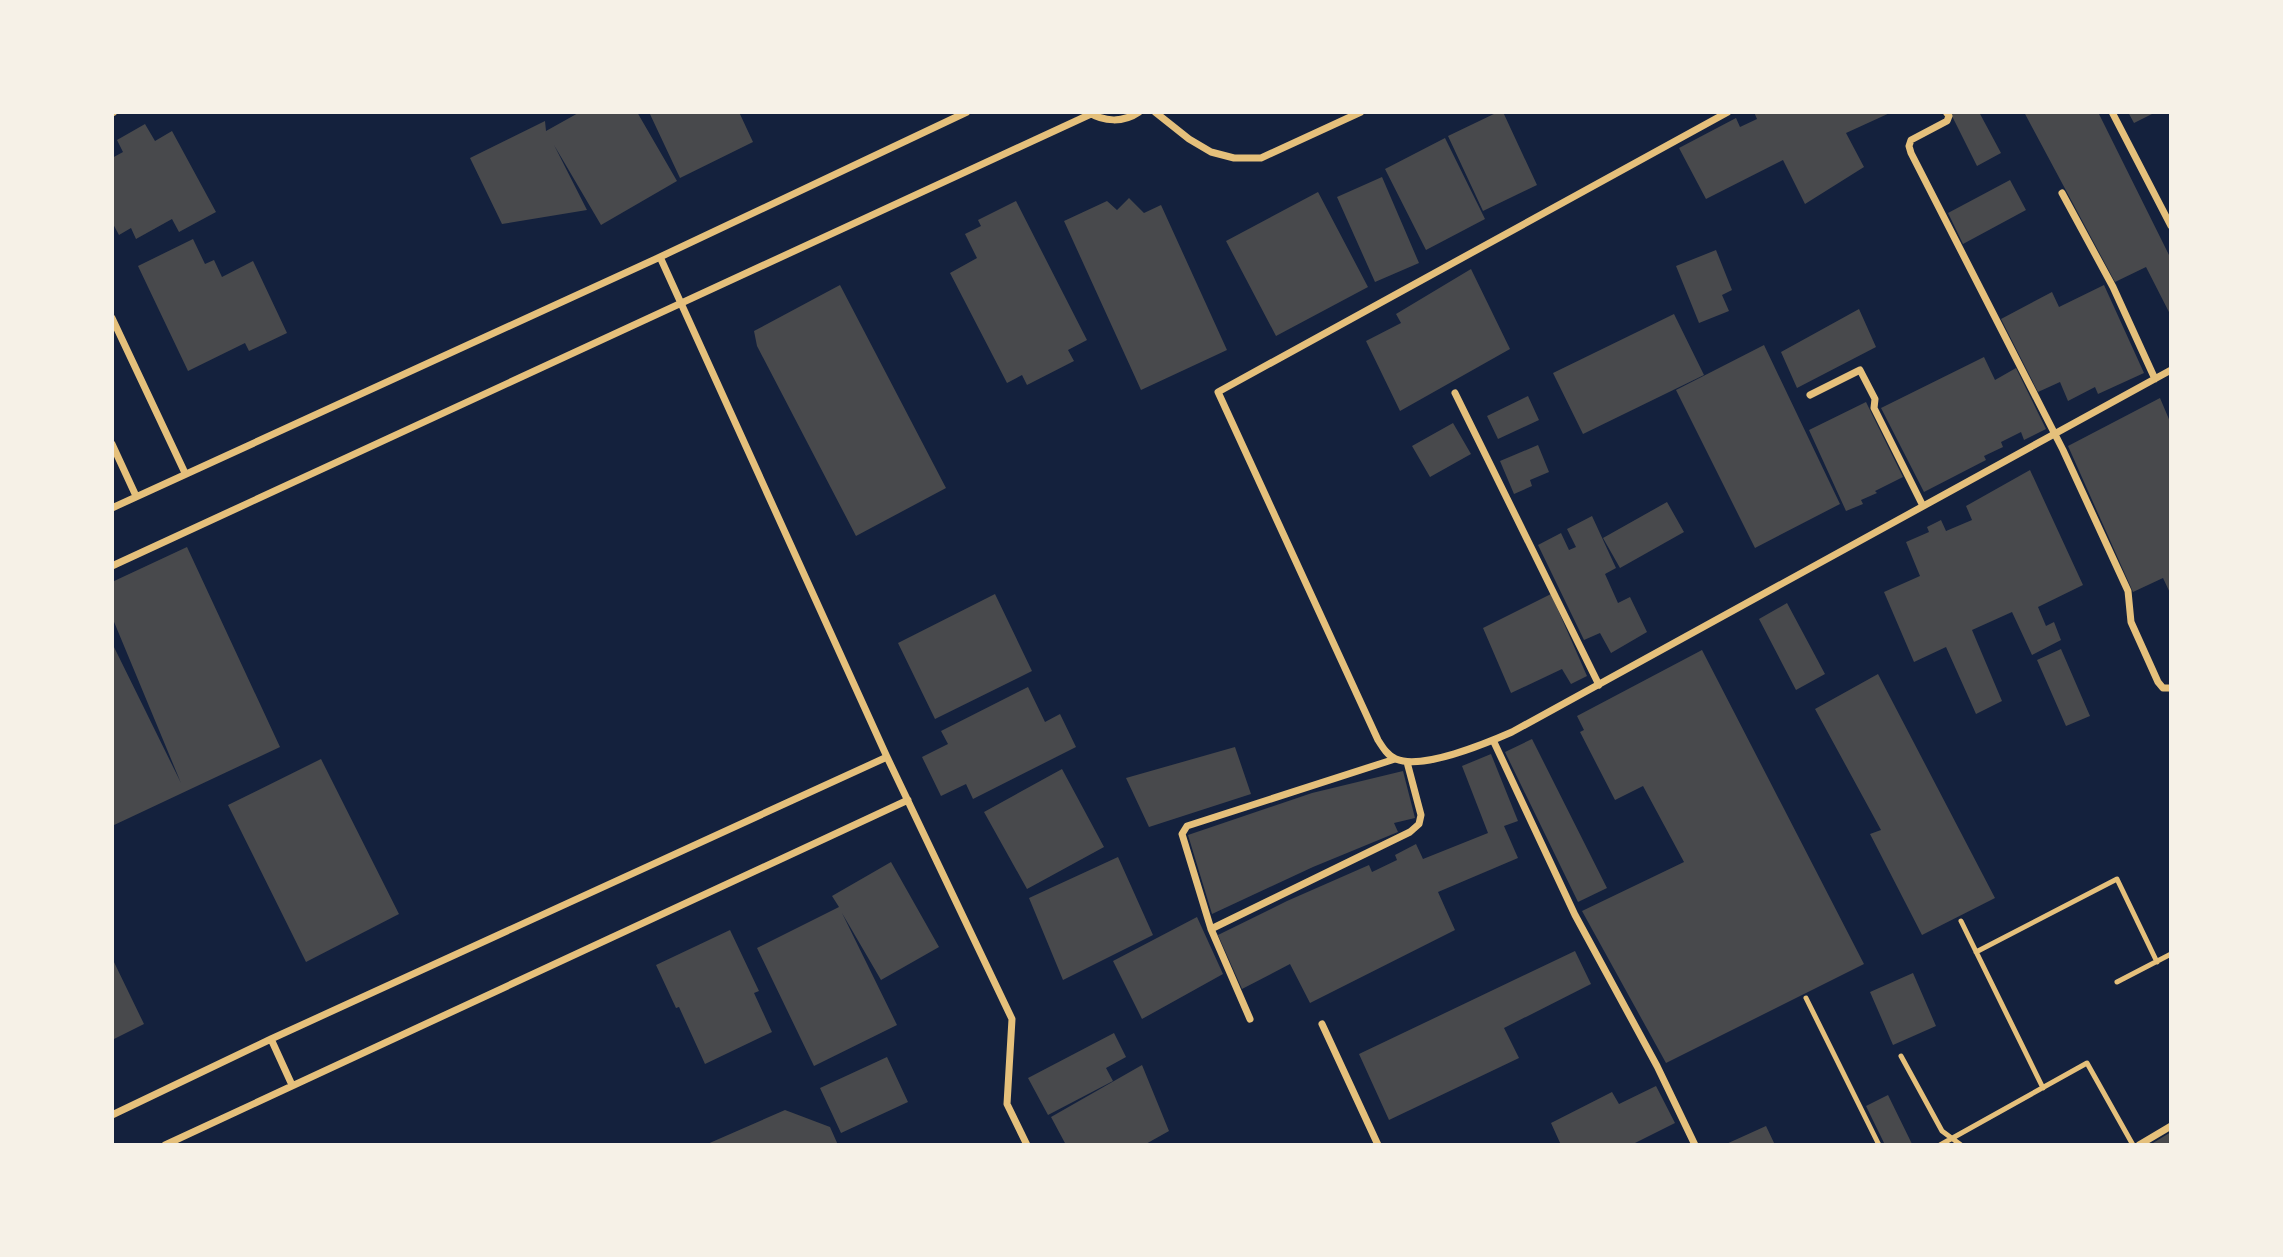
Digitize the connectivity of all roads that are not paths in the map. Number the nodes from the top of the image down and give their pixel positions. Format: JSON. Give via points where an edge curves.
{"nodes":[{"id":1,"x":967,"y":112,"type":"edge"},
{"id":2,"x":1139,"y":112,"type":"edge"},
{"id":3,"x":1156,"y":112,"type":"edge"},
{"id":4,"x":1361,"y":112,"type":"edge"},
{"id":5,"x":1728,"y":112,"type":"edge"},
{"id":6,"x":1946,"y":112,"type":"edge"},
{"id":7,"x":2112,"y":112,"type":"edge"},
{"id":8,"x":1089,"y":113,"type":"edge"},
{"id":9,"x":2062,"y":193,"type":"dead end"},
{"id":10,"x":2171,"y":226,"type":"edge"},
{"id":11,"x":660,"y":257,"type":"junction"},
{"id":12,"x":681,"y":303,"type":"junction"},
{"id":13,"x":112,"y":318,"type":"edge"},
{"id":14,"x":2171,"y":370,"type":"edge"},
{"id":15,"x":2155,"y":379,"type":"junction"},
{"id":16,"x":1455,"y":393,"type":"dead end"},
{"id":17,"x":1810,"y":395,"type":"dead end"},
{"id":18,"x":2054,"y":434,"type":"junction"},
{"id":19,"x":112,"y":444,"type":"edge"},
{"id":20,"x":185,"y":473,"type":"junction"},
{"id":21,"x":136,"y":496,"type":"junction"},
{"id":22,"x":1923,"y":506,"type":"junction"},
{"id":23,"x":112,"y":508,"type":"edge"},
{"id":24,"x":112,"y":566,"type":"edge"},
{"id":25,"x":1599,"y":685,"type":"junction"},
{"id":26,"x":2171,"y":688,"type":"edge"},
{"id":27,"x":1493,"y":740,"type":"junction"},
{"id":28,"x":887,"y":757,"type":"junction"},
{"id":29,"x":1395,"y":759,"type":"junction"},
{"id":30,"x":1407,"y":762,"type":"junction"},
{"id":31,"x":908,"y":800,"type":"junction"},
{"id":32,"x":1961,"y":921,"type":"dead end"},
{"id":33,"x":1211,"y":929,"type":"junction"},
{"id":34,"x":1976,"y":952,"type":"junction"},
{"id":35,"x":2171,"y":954,"type":"edge"},
{"id":36,"x":2157,"y":962,"type":"junction"},
{"id":37,"x":2117,"y":982,"type":"dead end"},
{"id":38,"x":1806,"y":998,"type":"dead end"},
{"id":39,"x":1250,"y":1019,"type":"dead end"},
{"id":40,"x":1322,"y":1024,"type":"dead end"},
{"id":41,"x":271,"y":1039,"type":"junction"},
{"id":42,"x":1901,"y":1056,"type":"dead end"},
{"id":43,"x":292,"y":1085,"type":"junction"},
{"id":44,"x":2043,"y":1088,"type":"junction"},
{"id":45,"x":112,"y":1115,"type":"edge"},
{"id":46,"x":2171,"y":1126,"type":"edge"},
{"id":47,"x":1952,"y":1138,"type":"junction"},
{"id":48,"x":165,"y":1145,"type":"edge"},
{"id":49,"x":1027,"y":1145,"type":"edge"},
{"id":50,"x":1378,"y":1145,"type":"edge"},
{"id":51,"x":1695,"y":1145,"type":"edge"},
{"id":52,"x":1879,"y":1145,"type":"edge"},
{"id":53,"x":1940,"y":1145,"type":"edge"},
{"id":54,"x":1961,"y":1145,"type":"edge"},
{"id":55,"x":2133,"y":1145,"type":"edge"},
{"id":56,"x":2140,"y":1145,"type":"edge"}],
"edges":[{"from":1,"to":11,"type":"street"},
{"from":2,"to":8,"type":"street","via":[[1121,120]]},
{"from":3,"to":4,"type":"street","via":[[1211,152],[1234,158],[1261,158]]},
{"from":5,"to":29,"type":"street","via":[[1218,393],[1378,740]]},
{"from":6,"to":18,"type":"street","via":[[1947,121],[1911,140],[1911,153]]},
{"from":7,"to":10,"type":"street"},
{"from":8,"to":12,"type":"street"},
{"from":9,"to":15,"type":"street","via":[[2113,287]]},
{"from":11,"to":12,"type":"street"},
{"from":11,"to":20,"type":"street"},
{"from":12,"to":24,"type":"street"},
{"from":12,"to":28,"type":"street"},
{"from":13,"to":20,"type":"street"},
{"from":14,"to":15,"type":"street"},
{"from":15,"to":18,"type":"street"},
{"from":16,"to":25,"type":"street"},
{"from":17,"to":22,"type":"street","via":[[1860,370]]},
{"from":18,"to":22,"type":"street"},
{"from":18,"to":26,"type":"street","via":[[2128,591],[2131,622],[2158,682]]},
{"from":19,"to":21,"type":"street"},
{"from":20,"to":21,"type":"street"},
{"from":21,"to":23,"type":"street"},
{"from":22,"to":25,"type":"street"},
{"from":25,"to":27,"type":"street"},
{"from":27,"to":30,"type":"street","via":[[1435,760]]},
{"from":27,"to":51,"type":"street","via":[[1575,915]]},
{"from":28,"to":31,"type":"street"},
{"from":28,"to":41,"type":"street"},
{"from":29,"to":30,"type":"street"},
{"from":29,"to":33,"type":"street","via":[[1187,826],[1182,834]]},
{"from":30,"to":33,"type":"street","via":[[1421,815],[1410,832]]},
{"from":31,"to":43,"type":"street"},
{"from":31,"to":49,"type":"street","via":[[1012,1019],[1007,1104]]},
{"from":32,"to":34,"type":"lane"},
{"from":33,"to":39,"type":"street"},
{"from":34,"to":36,"type":"lane","via":[[2117,879]]},
{"from":34,"to":44,"type":"lane"},
{"from":35,"to":36,"type":"lane"},
{"from":36,"to":37,"type":"lane"},
{"from":38,"to":52,"type":"lane"},
{"from":40,"to":50,"type":"street"},
{"from":41,"to":43,"type":"street"},
{"from":41,"to":45,"type":"street"},
{"from":42,"to":47,"type":"lane","via":[[1942,1131]]},
{"from":43,"to":48,"type":"street"},
{"from":44,"to":47,"type":"lane"},
{"from":44,"to":55,"type":"lane","via":[[2087,1063]]},
{"from":46,"to":56,"type":"street"},
{"from":47,"to":53,"type":"lane"},
{"from":47,"to":54,"type":"lane"}]}
